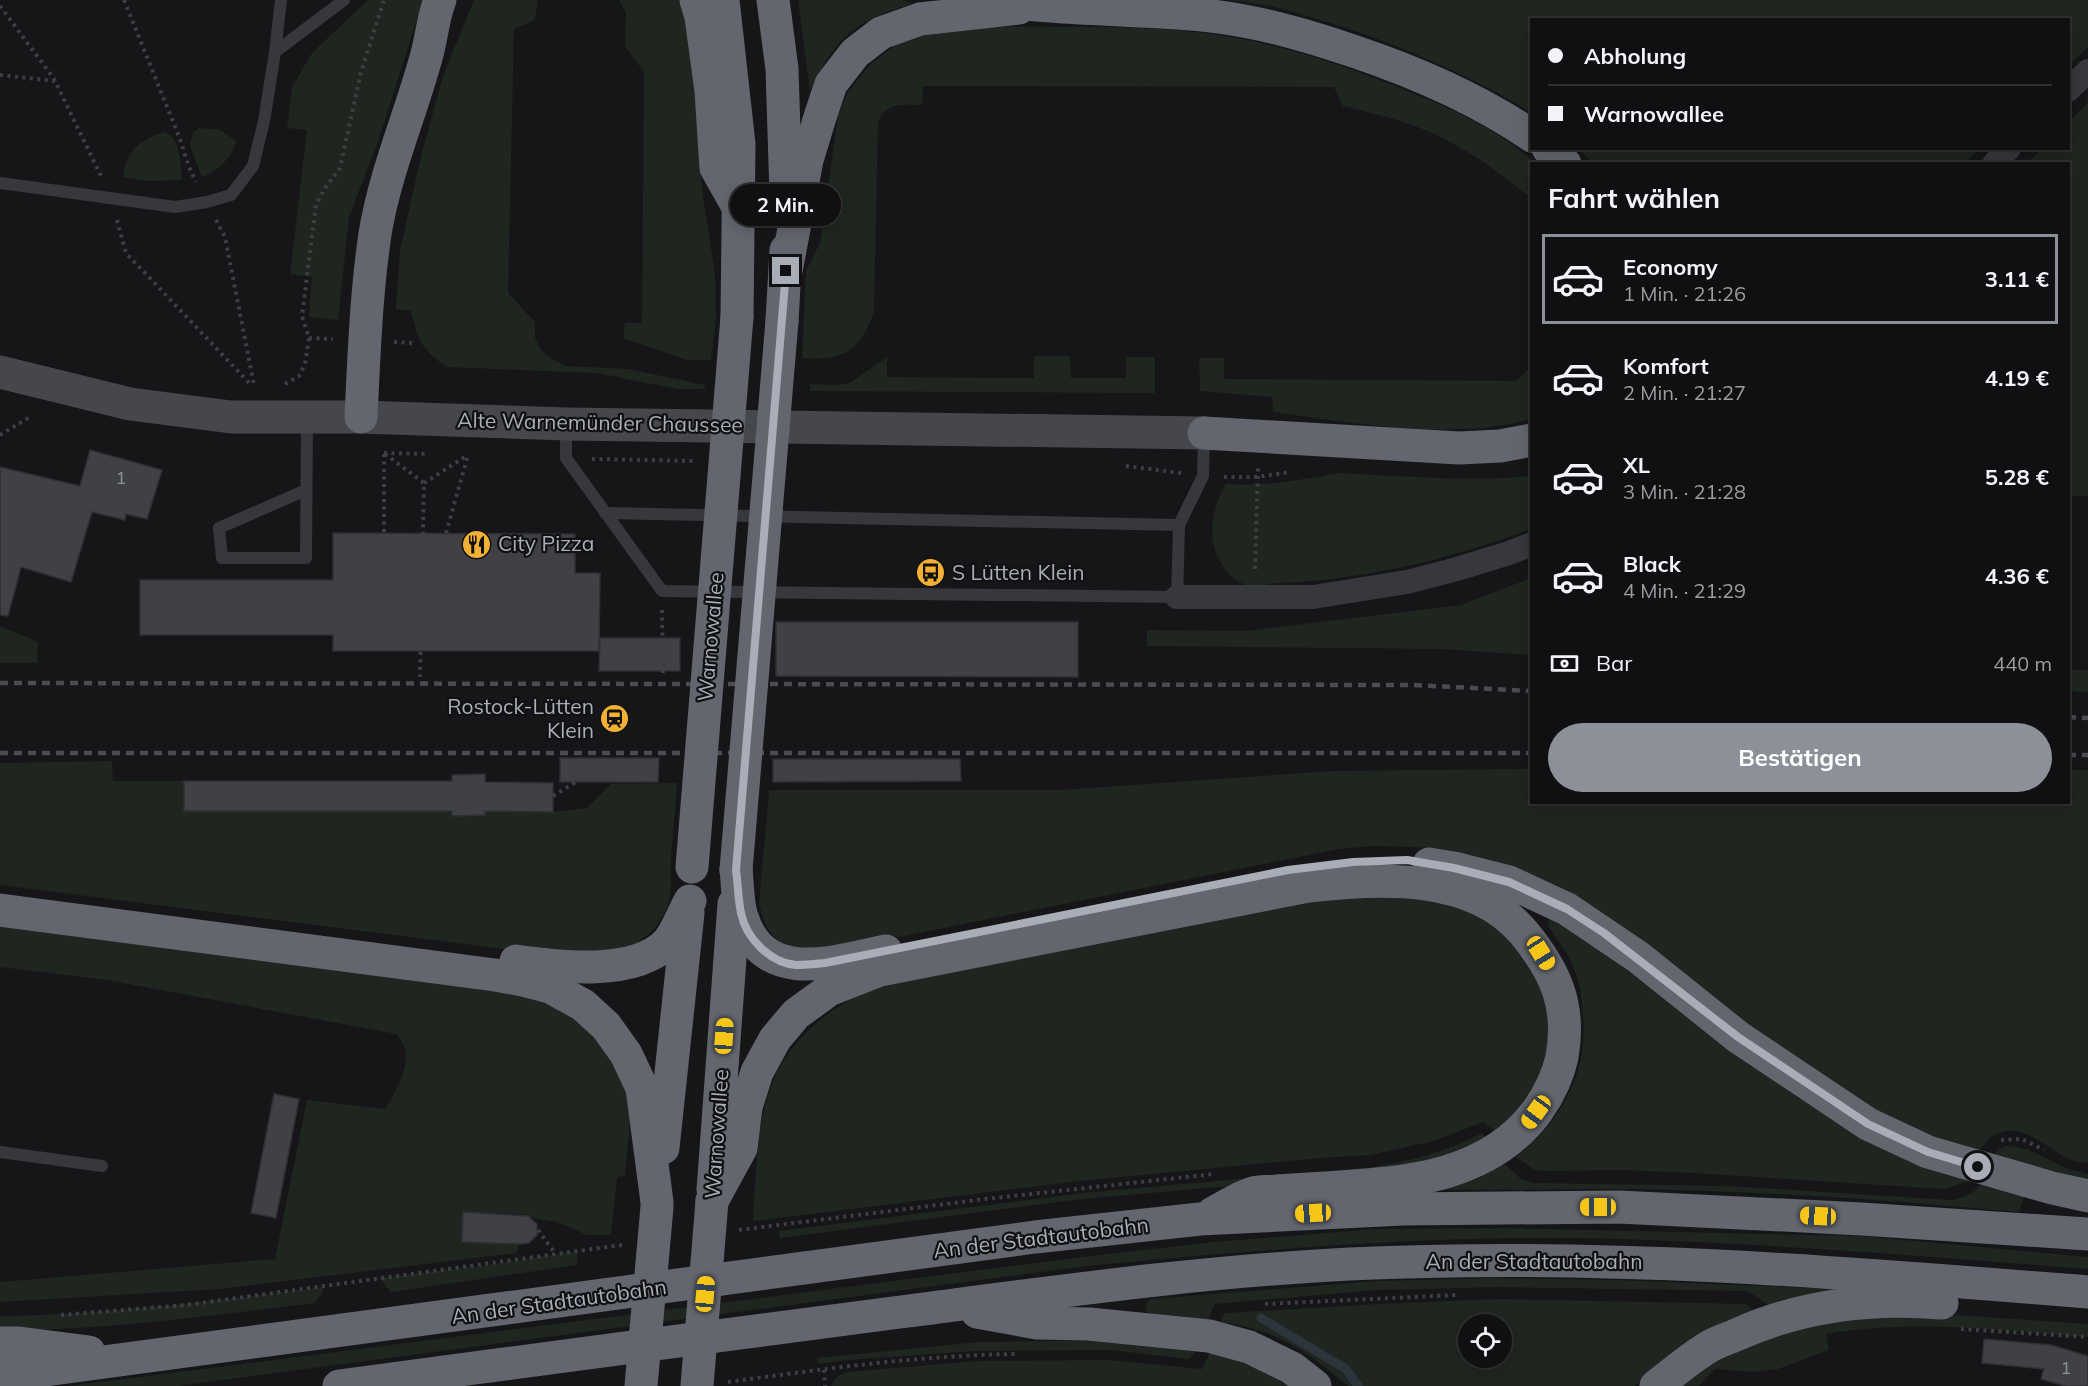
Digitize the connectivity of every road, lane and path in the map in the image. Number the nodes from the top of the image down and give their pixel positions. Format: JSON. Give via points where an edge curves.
{"nodes":[{"id":1,"x":281,"y":0,"type":"edge"},
{"id":2,"x":344,"y":0,"type":"edge"},
{"id":3,"x":384,"y":0,"type":"edge"},
{"id":4,"x":440,"y":0,"type":"edge"},
{"id":5,"x":461,"y":0,"type":"edge"},
{"id":6,"x":696,"y":0,"type":"edge"},
{"id":7,"x":723,"y":0,"type":"edge"},
{"id":8,"x":773,"y":0,"type":"edge"},
{"id":9,"x":994,"y":0,"type":"edge"},
{"id":10,"x":0,"y":6,"type":"edge"},
{"id":11,"x":1035,"y":6,"type":"junction"},
{"id":12,"x":276,"y":52,"type":"junction"},
{"id":13,"x":428,"y":53,"type":"junction"},
{"id":14,"x":2088,"y":71,"type":"edge"},
{"id":15,"x":55,"y":81,"type":"dead end"},
{"id":16,"x":2070,"y":88,"type":"edge"},
{"id":17,"x":1530,"y":135,"type":"edge"},
{"id":18,"x":1550,"y":150,"type":"edge"},
{"id":19,"x":2007,"y":150,"type":"edge"},
{"id":20,"x":1562,"y":162,"type":"edge"},
{"id":21,"x":1996,"y":162,"type":"edge"},
{"id":22,"x":0,"y":183,"type":"edge"},
{"id":23,"x":740,"y":209,"type":"junction"},
{"id":24,"x":786,"y":271,"type":"junction"},
{"id":25,"x":0,"y":372,"type":"edge"},
{"id":26,"x":275,"y":386,"type":"dead end"},
{"id":27,"x":30,"y":417,"type":"dead end"},
{"id":28,"x":361,"y":417,"type":"junction"},
{"id":29,"x":307,"y":418,"type":"junction"},
{"id":30,"x":566,"y":424,"type":"junction"},
{"id":31,"x":1204,"y":433,"type":"junction"},
{"id":32,"x":0,"y":435,"type":"edge"},
{"id":33,"x":1258,"y":436,"type":"junction"},
{"id":34,"x":1530,"y":440,"type":"edge"},
{"id":35,"x":424,"y":483,"type":"junction"},
{"id":36,"x":306,"y":490,"type":"junction"},
{"id":37,"x":605,"y":513,"type":"junction"},
{"id":38,"x":1179,"y":525,"type":"junction"},
{"id":39,"x":384,"y":533,"type":"dead end"},
{"id":40,"x":446,"y":533,"type":"dead end"},
{"id":41,"x":1530,"y":545,"type":"edge"},
{"id":42,"x":662,"y":591,"type":"junction"},
{"id":43,"x":1177,"y":597,"type":"junction"},
{"id":44,"x":1254,"y":597,"type":"junction"},
{"id":45,"x":420,"y":676,"type":"dead end"},
{"id":46,"x":663,"y":677,"type":"dead end"},
{"id":47,"x":574,"y":760,"type":"dead end"},
{"id":48,"x":553,"y":796,"type":"dead end"},
{"id":49,"x":736,"y":870,"type":"junction"},
{"id":50,"x":0,"y":894,"type":"edge"},
{"id":51,"x":690,"y":901,"type":"junction"},
{"id":52,"x":0,"y":910,"type":"edge"},
{"id":53,"x":0,"y":1152,"type":"edge"},
{"id":54,"x":102,"y":1166,"type":"dead end"},
{"id":55,"x":2088,"y":1196,"type":"edge"},
{"id":56,"x":712,"y":1201,"type":"junction"},
{"id":57,"x":657,"y":1204,"type":"junction"},
{"id":58,"x":1200,"y":1219,"type":"junction"},
{"id":59,"x":538,"y":1230,"type":"dead end"},
{"id":60,"x":2088,"y":1234,"type":"edge"},
{"id":61,"x":556,"y":1253,"type":"dead end"},
{"id":62,"x":2088,"y":1294,"type":"edge"},
{"id":63,"x":1466,"y":1295,"type":"dead end"},
{"id":64,"x":1254,"y":1305,"type":"dead end"},
{"id":65,"x":946,"y":1306,"type":"junction"},
{"id":66,"x":1957,"y":1329,"type":"dead end"},
{"id":67,"x":2088,"y":1337,"type":"edge"},
{"id":68,"x":0,"y":1343,"type":"edge"},
{"id":69,"x":1021,"y":1354,"type":"dead end"},
{"id":70,"x":135,"y":1358,"type":"junction"},
{"id":71,"x":824,"y":1370,"type":"junction"},
{"id":72,"x":0,"y":1376,"type":"edge"},
{"id":73,"x":709,"y":1384,"type":"edge"},
{"id":74,"x":339,"y":1386,"type":"edge"},
{"id":75,"x":641,"y":1386,"type":"edge"},
{"id":76,"x":825,"y":1386,"type":"edge"},
{"id":77,"x":1315,"y":1386,"type":"edge"},
{"id":78,"x":1656,"y":1386,"type":"edge"}],
"edges":[{"from":1,"to":12,"type":"lane"},
{"from":2,"to":12,"type":"lane"},
{"from":3,"to":26,"type":"path","via":[[361,72],[340,168],[316,205],[302,316],[309,338],[305,364],[299,376]]},
{"from":4,"to":13,"type":"highway"},
{"from":5,"to":13,"type":"highway"},
{"from":6,"to":23,"type":"highway","via":[[711,91],[716,168]]},
{"from":7,"to":23,"type":"highway","name":"Warnowallee","via":[[739,144]]},
{"from":8,"to":24,"type":"highway","via":[[782,69],[787,170]]},
{"from":9,"to":11,"type":"highway"},
{"from":10,"to":15,"type":"path"},
{"from":11,"to":17,"type":"highway","via":[[1204,16],[1279,28],[1395,65]]},
{"from":11,"to":24,"type":"highway","via":[[920,19],[881,33],[855,53],[831,84],[820,117],[807,160]]},
{"from":12,"to":22,"type":"lane","via":[[253,166],[231,195],[175,207]]},
{"from":13,"to":28,"type":"highway","via":[[375,233]]},
{"from":14,"to":16,"type":"street"},
{"from":18,"to":20,"type":"highway"},
{"from":19,"to":21,"type":"street"},
{"from":23,"to":51,"type":"highway","name":"Warnowallee","bridge":true,"via":[[737,317]]},
{"from":24,"to":49,"type":"highway","name":"Warnowallee","bridge":true},
{"from":25,"to":29,"type":"street","name":"Alte Warnemünder Chaussee","via":[[130,404],[194,414]]},
{"from":27,"to":32,"type":"path"},
{"from":28,"to":29,"type":"street","name":"Alte Warnemünder Chaussee"},
{"from":28,"to":30,"type":"street","name":"Alte Warnemünder Chaussee"},
{"from":29,"to":36,"type":"lane"},
{"from":30,"to":31,"type":"street","name":"Alte Warnemünder Chaussee"},
{"from":30,"to":37,"type":"lane","via":[[566,458]]},
{"from":31,"to":33,"type":"highway"},
{"from":31,"to":38,"type":"lane","via":[[1203,476]]},
{"from":33,"to":34,"type":"highway","via":[[1459,448]]},
{"from":33,"to":44,"type":"path"},
{"from":35,"to":39,"type":"path","via":[[384,453]]},
{"from":35,"to":40,"type":"path","via":[[468,454]]},
{"from":35,"to":45,"type":"path"},
{"from":36,"to":36,"type":"lane","via":[[219,528],[222,558],[306,558]]},
{"from":37,"to":38,"type":"lane"},
{"from":37,"to":42,"type":"lane"},
{"from":38,"to":43,"type":"lane"},
{"from":41,"to":44,"type":"street","via":[[1407,582],[1313,597]]},
{"from":42,"to":43,"type":"lane"},
{"from":42,"to":46,"type":"path"},
{"from":43,"to":44,"type":"street"},
{"from":47,"to":48,"type":"path","via":[[574,783]]},
{"from":49,"to":55,"type":"highway","via":[[741,915],[747,931],[762,950],[795,965],[825,963],[1288,870],[1407,860],[1454,868],[1509,882],[1567,909],[1638,957],[1738,1037],[1868,1124],[1928,1152]]},
{"from":49,"to":56,"type":"highway","name":"Warnowallee"},
{"from":50,"to":51,"type":"highway","via":[[570,968],[604,967],[650,955],[669,941]]},
{"from":51,"to":57,"type":"highway","name":"Warnowallee"},
{"from":52,"to":57,"type":"highway","via":[[475,973],[550,987],[583,1005],[606,1026],[626,1054],[642,1088]]},
{"from":53,"to":54,"type":"lane"},
{"from":56,"to":58,"type":"highway","via":[[741,1148],[746,1107],[757,1072],[774,1039],[796,1014],[829,990],[880,970],[1308,886],[1356,880],[1410,881],[1454,889],[1489,905],[1516,924],[1541,953],[1561,995],[1565,1022],[1560,1070],[1526,1126],[1501,1147],[1465,1167],[1427,1178],[1253,1193]]},
{"from":56,"to":73,"type":"highway","name":"Warnowallee","bridge":true},
{"from":57,"to":75,"type":"highway","name":"Warnowallee","bridge":true},
{"from":58,"to":60,"type":"highway","name":"An der Stadtautobahn","via":[[1403,1209],[1619,1207]]},
{"from":58,"to":70,"type":"highway","name":"An der Stadtautobahn"},
{"from":59,"to":61,"type":"path"},
{"from":62,"to":65,"type":"highway","name":"An der Stadtautobahn","via":[[1859,1273],[1619,1260],[1420,1262],[1191,1276]]},
{"from":62,"to":78,"type":"highway","via":[[1996,1306],[1900,1299],[1814,1309],[1768,1321],[1708,1347]]},
{"from":63,"to":64,"type":"path"},
{"from":65,"to":74,"type":"highway","name":"An der Stadtautobahn"},
{"from":65,"to":77,"type":"highway","via":[[1036,1323],[1209,1336],[1249,1347],[1292,1368]]},
{"from":66,"to":67,"type":"path"},
{"from":68,"to":70,"type":"highway"},
{"from":69,"to":71,"type":"path","via":[[977,1354]]},
{"from":70,"to":72,"type":"highway","name":"An der Stadtautobahn"},
{"from":71,"to":73,"type":"path"},
{"from":71,"to":76,"type":"path"}]}
